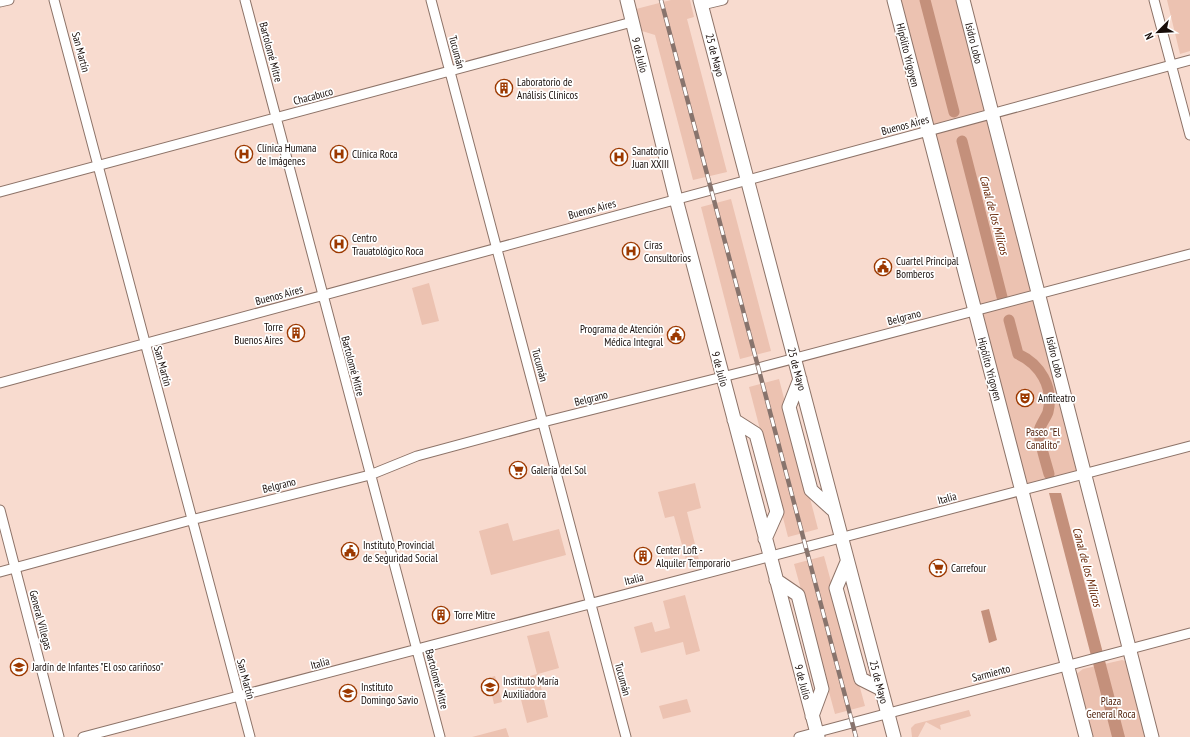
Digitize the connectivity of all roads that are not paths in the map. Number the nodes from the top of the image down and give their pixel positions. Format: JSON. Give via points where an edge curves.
{"nodes":[{"id":1,"x":9,"y":0,"type":"edge"},
{"id":2,"x":54,"y":0,"type":"edge"},
{"id":3,"x":244,"y":0,"type":"edge"},
{"id":4,"x":431,"y":0,"type":"edge"},
{"id":5,"x":627,"y":0,"type":"edge"},
{"id":6,"x":723,"y":0,"type":"edge"},
{"id":7,"x":894,"y":0,"type":"edge"},
{"id":8,"x":963,"y":0,"type":"edge"},
{"id":9,"x":1154,"y":0,"type":"edge"},
{"id":10,"x":0,"y":2,"type":"edge"},
{"id":11,"x":701,"y":3,"type":"edge"},
{"id":12,"x":632,"y":22,"type":"junction"},
{"id":13,"x":1190,"y":60,"type":"edge"},
{"id":14,"x":1171,"y":65,"type":"junction"},
{"id":15,"x":450,"y":72,"type":"junction"},
{"id":16,"x":992,"y":114,"type":"junction"},
{"id":17,"x":276,"y":119,"type":"junction"},
{"id":18,"x":928,"y":132,"type":"junction"},
{"id":19,"x":1190,"y":135,"type":"edge"},
{"id":20,"x":99,"y":165,"type":"junction"},
{"id":21,"x":748,"y":180,"type":"junction"},
{"id":22,"x":0,"y":192,"type":"edge"},
{"id":23,"x":676,"y":199,"type":"junction"},
{"id":24,"x":497,"y":247,"type":"junction"},
{"id":25,"x":1190,"y":254,"type":"edge"},
{"id":26,"x":1038,"y":294,"type":"junction"},
{"id":27,"x":322,"y":295,"type":"junction"},
{"id":28,"x":974,"y":311,"type":"junction"},
{"id":29,"x":145,"y":343,"type":"junction"},
{"id":30,"x":794,"y":358,"type":"junction"},
{"id":31,"x":722,"y":377,"type":"junction"},
{"id":32,"x":0,"y":383,"type":"edge"},
{"id":33,"x":734,"y":420,"type":"junction"},
{"id":34,"x":543,"y":422,"type":"junction"},
{"id":35,"x":1190,"y":446,"type":"edge"},
{"id":36,"x":1084,"y":473,"type":"junction"},
{"id":37,"x":370,"y":475,"type":"junction"},
{"id":38,"x":1022,"y":491,"type":"junction"},
{"id":39,"x":0,"y":510,"type":"edge"},
{"id":40,"x":191,"y":520,"type":"junction"},
{"id":41,"x":841,"y":538,"type":"junction"},
{"id":42,"x":766,"y":539,"type":"junction"},
{"id":43,"x":770,"y":557,"type":"junction"},
{"id":44,"x":847,"y":562,"type":"junction"},
{"id":45,"x":15,"y":568,"type":"junction"},
{"id":46,"x":0,"y":572,"type":"edge"},
{"id":47,"x":591,"y":603,"type":"junction"},
{"id":48,"x":1190,"y":633,"type":"edge"},
{"id":49,"x":1130,"y":649,"type":"junction"},
{"id":50,"x":417,"y":650,"type":"junction"},
{"id":51,"x":1067,"y":665,"type":"junction"},
{"id":52,"x":881,"y":689,"type":"junction"},
{"id":53,"x":239,"y":696,"type":"junction"},
{"id":54,"x":888,"y":713,"type":"junction"},
{"id":55,"x":817,"y":735,"type":"edge"},
{"id":56,"x":59,"y":737,"type":"edge"},
{"id":57,"x":83,"y":737,"type":"edge"},
{"id":58,"x":250,"y":737,"type":"edge"},
{"id":59,"x":440,"y":737,"type":"edge"},
{"id":60,"x":626,"y":737,"type":"edge"},
{"id":61,"x":799,"y":737,"type":"edge"},
{"id":62,"x":894,"y":737,"type":"edge"},
{"id":63,"x":1086,"y":737,"type":"edge"},
{"id":64,"x":1152,"y":737,"type":"edge"}],
"edges":[{"from":1,"to":10,"type":"street"},
{"from":2,"to":20,"type":"street","name":"San Martín"},
{"from":3,"to":17,"type":"street","name":"Bartolomé Mitre"},
{"from":4,"to":15,"type":"street","name":"Tucumán"},
{"from":5,"to":12,"type":"street","name":"9 de Julio"},
{"from":6,"to":11,"type":"street"},
{"from":7,"to":18,"type":"street","name":"Hipólito Yrigoyen"},
{"from":8,"to":16,"type":"street","name":"Isidro Lobo"},
{"from":9,"to":14,"type":"street"},
{"from":11,"to":21,"type":"street","name":"25 de Mayo"},
{"from":12,"to":15,"type":"street","name":"Chacabuco"},
{"from":12,"to":23,"type":"street","name":"9 de Julio"},
{"from":13,"to":14,"type":"street","name":"Buenos Aires"},
{"from":14,"to":16,"type":"street","name":"Buenos Aires"},
{"from":14,"to":19,"type":"street"},
{"from":15,"to":17,"type":"street","name":"Chacabuco"},
{"from":15,"to":24,"type":"street","name":"Tucumán"},
{"from":16,"to":18,"type":"street","name":"Buenos Aires"},
{"from":16,"to":26,"type":"street","name":"Isidro Lobo"},
{"from":17,"to":20,"type":"street","name":"Chacabuco"},
{"from":17,"to":27,"type":"street","name":"Bartolomé Mitre"},
{"from":18,"to":21,"type":"street","name":"Buenos Aires"},
{"from":18,"to":28,"type":"street","name":"Hipólito Yrigoyen"},
{"from":20,"to":22,"type":"street","name":"Chacabuco"},
{"from":20,"to":29,"type":"street","name":"San Martín"},
{"from":21,"to":23,"type":"street","name":"Buenos Aires"},
{"from":21,"to":30,"type":"street","name":"25 de Mayo"},
{"from":23,"to":24,"type":"street","name":"Buenos Aires"},
{"from":23,"to":31,"type":"street","name":"9 de Julio"},
{"from":24,"to":27,"type":"street","name":"Buenos Aires"},
{"from":24,"to":34,"type":"street","name":"Tucumán"},
{"from":25,"to":26,"type":"street","name":"Belgrano"},
{"from":26,"to":28,"type":"street","name":"Belgrano"},
{"from":26,"to":36,"type":"street","name":"Isidro Lobo"},
{"from":27,"to":29,"type":"street","name":"Buenos Aires"},
{"from":27,"to":37,"type":"street","name":"Bartolomé Mitre"},
{"from":28,"to":30,"type":"street","name":"Belgrano"},
{"from":28,"to":38,"type":"street","name":"Hipólito Yrigoyen"},
{"from":29,"to":32,"type":"street","name":"Buenos Aires"},
{"from":29,"to":40,"type":"street","name":"San Martín"},
{"from":30,"to":31,"type":"street","name":"Belgrano"},
{"from":30,"to":41,"type":"street","name":"25 de Mayo","via":[[800,380],[789,407],[811,490],[833,510]]},
{"from":31,"to":33,"type":"street","name":"9 de Julio"},
{"from":31,"to":34,"type":"street","name":"Belgrano"},
{"from":33,"to":42,"type":"street","name":"9 de Julio"},
{"from":33,"to":42,"type":"street","via":[[756,434],[777,512]]},
{"from":34,"to":37,"type":"street","name":"Belgrano","via":[[417,456]]},
{"from":34,"to":47,"type":"street","name":"Tucumán"},
{"from":35,"to":36,"type":"street","name":"Italia"},
{"from":36,"to":38,"type":"street","name":"Italia"},
{"from":36,"to":49,"type":"street","name":"Isidro Lobo"},
{"from":37,"to":40,"type":"street","name":"Belgrano"},
{"from":37,"to":50,"type":"street","name":"Bartolomé Mitre"},
{"from":38,"to":41,"type":"street","name":"Italia"},
{"from":38,"to":51,"type":"street","name":"Hipólito Yrigoyen"},
{"from":39,"to":45,"type":"street","name":"General Villegas"},
{"from":40,"to":45,"type":"street","name":"Belgrano"},
{"from":40,"to":53,"type":"street","name":"San Martín"},
{"from":41,"to":43,"type":"street","name":"Italia"},
{"from":41,"to":44,"type":"street","name":"25 de Mayo"},
{"from":42,"to":43,"type":"street","name":"9 de Julio"},
{"from":43,"to":47,"type":"street","name":"Italia"},
{"from":43,"to":55,"type":"street","name":"9 de Julio","via":[[776,580],[798,595],[822,688],[812,716]]},
{"from":44,"to":52,"type":"street","name":"25 de Mayo"},
{"from":44,"to":52,"type":"street","via":[[836,588],[861,679]]},
{"from":45,"to":46,"type":"street","name":"Belgrano"},
{"from":45,"to":56,"type":"street","name":"General Villegas"},
{"from":47,"to":50,"type":"street","name":"Italia"},
{"from":47,"to":60,"type":"street","name":"Tucumán"},
{"from":48,"to":49,"type":"street","name":"Sarmiento"},
{"from":49,"to":51,"type":"street","name":"Sarmiento"},
{"from":49,"to":64,"type":"street","name":"Isidro Lobo"},
{"from":50,"to":53,"type":"street","name":"Italia"},
{"from":50,"to":59,"type":"street","name":"Bartolomé Mitre"},
{"from":51,"to":54,"type":"street","name":"Sarmiento"},
{"from":51,"to":63,"type":"street","name":"Hipólito Yrigoyen"},
{"from":52,"to":54,"type":"street","name":"25 de Mayo"},
{"from":53,"to":57,"type":"street","name":"Italia"},
{"from":53,"to":58,"type":"street","name":"San Martín"},
{"from":54,"to":55,"type":"street","name":"Sarmiento"},
{"from":54,"to":62,"type":"street","name":"25 de Mayo"},
{"from":55,"to":61,"type":"street","name":"Sarmiento"}]}
